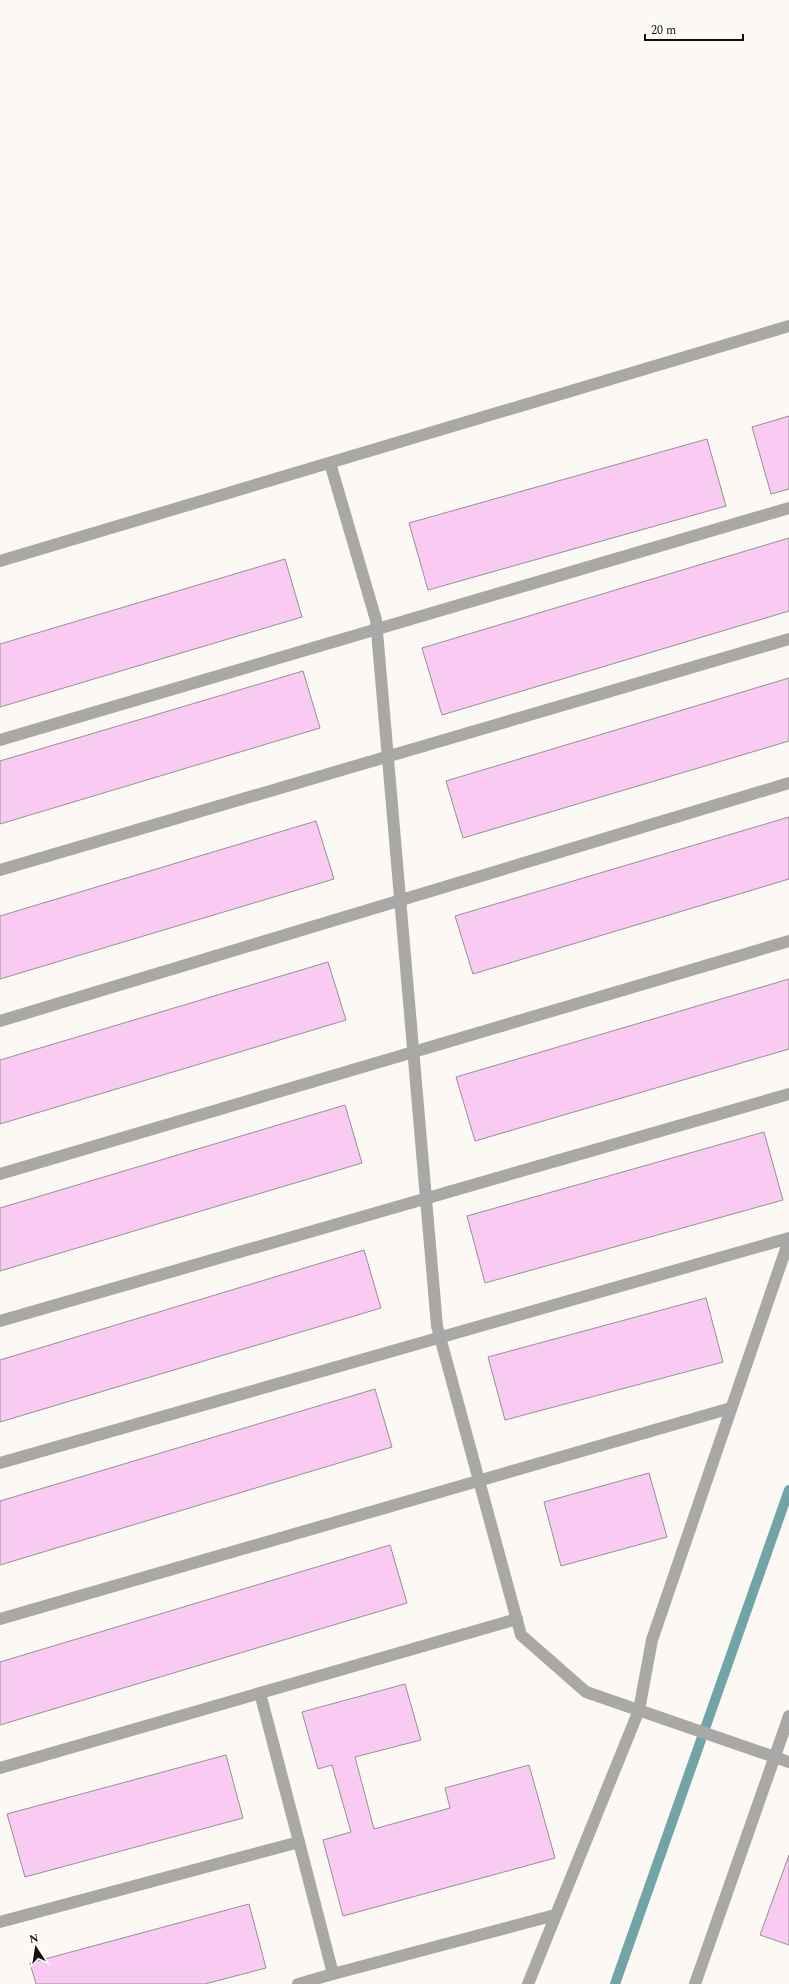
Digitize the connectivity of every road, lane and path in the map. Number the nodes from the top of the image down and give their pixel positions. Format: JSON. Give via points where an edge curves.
{"nodes":[{"id":1,"x":789,"y":326,"type":"edge"},
{"id":2,"x":330,"y":463,"type":"junction"},
{"id":3,"x":789,"y":508,"type":"edge"},
{"id":4,"x":0,"y":561,"type":"edge"},
{"id":5,"x":377,"y":629,"type":"junction"},
{"id":6,"x":789,"y":639,"type":"edge"},
{"id":7,"x":0,"y":740,"type":"edge"},
{"id":8,"x":388,"y":756,"type":"junction"},
{"id":9,"x":789,"y":783,"type":"edge"},
{"id":10,"x":0,"y":870,"type":"edge"},
{"id":11,"x":400,"y":900,"type":"junction"},
{"id":12,"x":789,"y":941,"type":"edge"},
{"id":13,"x":0,"y":1022,"type":"edge"},
{"id":14,"x":413,"y":1052,"type":"junction"},
{"id":15,"x":789,"y":1094,"type":"edge"},
{"id":16,"x":0,"y":1174,"type":"edge"},
{"id":17,"x":426,"y":1199,"type":"junction"},
{"id":18,"x":789,"y":1239,"type":"edge"},
{"id":19,"x":0,"y":1322,"type":"edge"},
{"id":20,"x":440,"y":1337,"type":"junction"},
{"id":21,"x":731,"y":1408,"type":"junction"},
{"id":22,"x":0,"y":1463,"type":"edge"},
{"id":23,"x":479,"y":1481,"type":"junction"},
{"id":24,"x":0,"y":1619,"type":"edge"},
{"id":25,"x":517,"y":1619,"type":"junction"},
{"id":26,"x":260,"y":1693,"type":"junction"},
{"id":27,"x":639,"y":1710,"type":"junction"},
{"id":28,"x":789,"y":1716,"type":"edge"},
{"id":29,"x":775,"y":1757,"type":"junction"},
{"id":30,"x":789,"y":1762,"type":"edge"},
{"id":31,"x":0,"y":1768,"type":"edge"},
{"id":32,"x":299,"y":1842,"type":"junction"},
{"id":33,"x":556,"y":1916,"type":"junction"},
{"id":34,"x":0,"y":1922,"type":"edge"},
{"id":35,"x":333,"y":1974,"type":"junction"},
{"id":36,"x":298,"y":1984,"type":"edge"},
{"id":37,"x":528,"y":1984,"type":"edge"},
{"id":38,"x":695,"y":1984,"type":"edge"}],
"edges":[{"from":1,"to":2,"type":"street"},
{"from":2,"to":4,"type":"street"},
{"from":2,"to":5,"type":"street"},
{"from":3,"to":5,"type":"street"},
{"from":5,"to":7,"type":"street"},
{"from":5,"to":8,"type":"street"},
{"from":6,"to":8,"type":"street"},
{"from":8,"to":10,"type":"street"},
{"from":8,"to":11,"type":"street"},
{"from":9,"to":11,"type":"street"},
{"from":11,"to":13,"type":"street"},
{"from":11,"to":14,"type":"street"},
{"from":12,"to":14,"type":"street"},
{"from":14,"to":16,"type":"street"},
{"from":14,"to":17,"type":"street"},
{"from":15,"to":17,"type":"street"},
{"from":17,"to":19,"type":"street"},
{"from":17,"to":20,"type":"street"},
{"from":18,"to":20,"type":"street"},
{"from":18,"to":21,"type":"street"},
{"from":20,"to":22,"type":"street"},
{"from":20,"to":23,"type":"street"},
{"from":21,"to":23,"type":"street"},
{"from":21,"to":27,"type":"street","via":[[652,1640]]},
{"from":23,"to":24,"type":"street"},
{"from":23,"to":25,"type":"street"},
{"from":25,"to":26,"type":"street"},
{"from":25,"to":27,"type":"street","via":[[521,1635],[586,1692]]},
{"from":26,"to":31,"type":"street"},
{"from":26,"to":32,"type":"street"},
{"from":27,"to":29,"type":"street"},
{"from":27,"to":33,"type":"street"},
{"from":28,"to":29,"type":"street"},
{"from":29,"to":30,"type":"street"},
{"from":29,"to":38,"type":"street"},
{"from":32,"to":34,"type":"street"},
{"from":32,"to":35,"type":"street"},
{"from":33,"to":35,"type":"street"},
{"from":33,"to":37,"type":"street"},
{"from":35,"to":36,"type":"street"}]}
